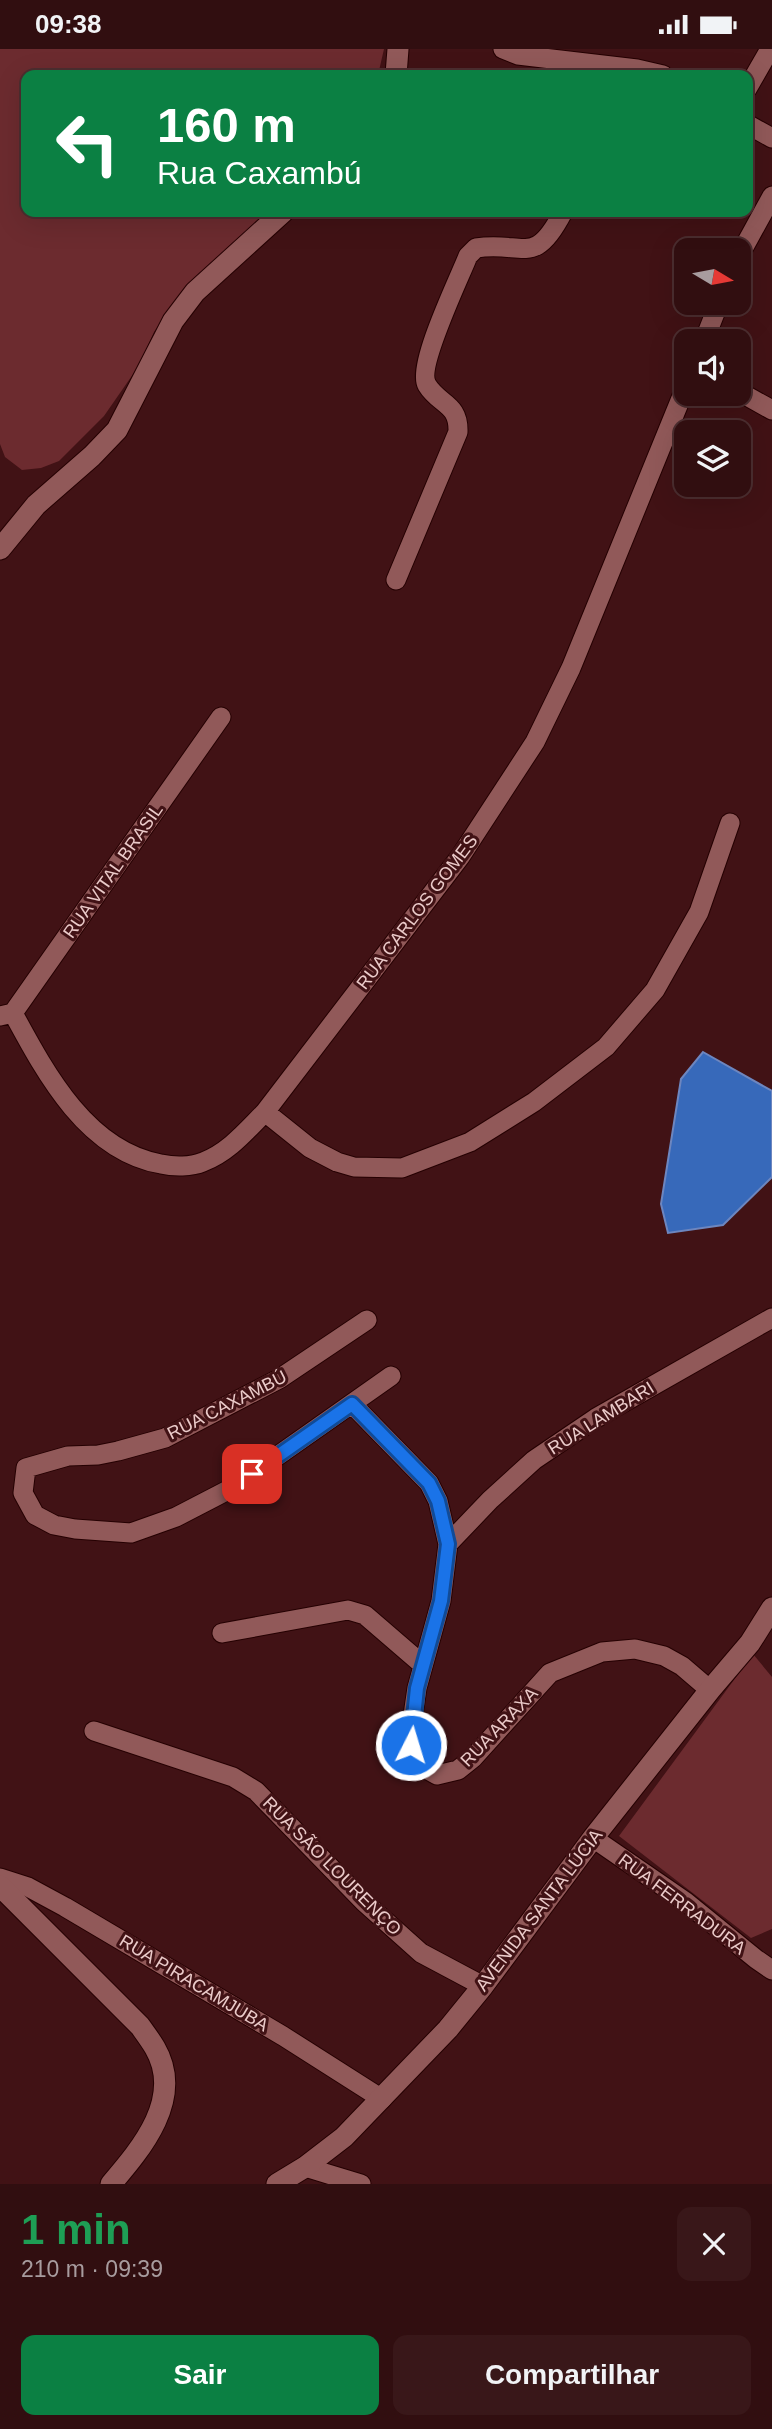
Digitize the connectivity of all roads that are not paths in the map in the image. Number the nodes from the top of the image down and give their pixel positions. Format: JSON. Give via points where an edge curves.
{"nodes":[{"id":1,"x":398,"y":49,"type":"edge"},
{"id":2,"x":503,"y":49,"type":"edge"},
{"id":3,"x":770,"y":49,"type":"edge"},
{"id":4,"x":396,"y":70,"type":"edge"},
{"id":5,"x":621,"y":70,"type":"edge"},
{"id":6,"x":753,"y":79,"type":"edge"},
{"id":7,"x":753,"y":127,"type":"edge"},
{"id":8,"x":772,"y":138,"type":"edge"},
{"id":9,"x":772,"y":196,"type":"edge"},
{"id":10,"x":278,"y":217,"type":"edge"},
{"id":11,"x":560,"y":217,"type":"edge"},
{"id":12,"x":749,"y":238,"type":"edge"},
{"id":13,"x":751,"y":398,"type":"edge"},
{"id":14,"x":678,"y":406,"type":"edge"},
{"id":15,"x":772,"y":410,"type":"edge"},
{"id":16,"x":0,"y":549,"type":"edge"},
{"id":17,"x":396,"y":580,"type":"dead end"},
{"id":18,"x":220,"y":717,"type":"dead end"},
{"id":19,"x":730,"y":823,"type":"dead end"},
{"id":20,"x":7,"y":1014,"type":"edge"},
{"id":21,"x":265,"y":1112,"type":"junction"},
{"id":22,"x":772,"y":1318,"type":"edge"},
{"id":23,"x":367,"y":1320,"type":"dead end"},
{"id":24,"x":391,"y":1376,"type":"dead end"},
{"id":25,"x":352,"y":1404,"type":"junction"},
{"id":26,"x":448,"y":1544,"type":"junction"},
{"id":27,"x":772,"y":1608,"type":"edge"},
{"id":28,"x":222,"y":1633,"type":"dead end"},
{"id":29,"x":423,"y":1665,"type":"junction"},
{"id":30,"x":709,"y":1690,"type":"junction"},
{"id":31,"x":94,"y":1731,"type":"dead end"},
{"id":32,"x":593,"y":1837,"type":"junction"},
{"id":33,"x":0,"y":1878,"type":"edge"},
{"id":34,"x":0,"y":1886,"type":"edge"},
{"id":35,"x":772,"y":1970,"type":"edge"},
{"id":36,"x":483,"y":1986,"type":"junction"},
{"id":37,"x":382,"y":2099,"type":"junction"},
{"id":38,"x":305,"y":2168,"type":"junction"},
{"id":39,"x":111,"y":2184,"type":"edge"},
{"id":40,"x":277,"y":2184,"type":"edge"},
{"id":41,"x":361,"y":2184,"type":"edge"}],
"edges":[{"from":1,"to":4,"type":"street"},
{"from":2,"to":5,"type":"street"},
{"from":3,"to":6,"type":"street"},
{"from":7,"to":8,"type":"street"},
{"from":9,"to":12,"type":"street"},
{"from":10,"to":16,"type":"street","via":[[195,292],[173,321],[117,430],[36,505]]},
{"from":11,"to":17,"type":"street","via":[[542,244],[476,248],[468,256],[423,373],[426,384],[459,419],[458,432]]},
{"from":13,"to":15,"type":"street"},
{"from":14,"to":21,"type":"street","name":"RUA CARLOS GOMES","via":[[571,668],[535,742],[460,857]]},
{"from":18,"to":20,"type":"street","name":"RUA VITAL BRASIL"},
{"from":19,"to":21,"type":"street","via":[[699,912],[655,990],[606,1047],[524,1109],[470,1142],[402,1168],[337,1162],[310,1148]]},
{"from":20,"to":21,"type":"street","name":"RUA CARLOS GOMES","via":[[67,1101],[97,1133],[132,1156],[173,1167],[202,1163],[230,1147]]},
{"from":22,"to":26,"type":"street","name":"RUA LAMBARI","via":[[596,1418],[534,1460]]},
{"from":23,"to":25,"type":"street","name":"RUA CAXAMBÚ","via":[[279,1379],[165,1438],[26,1468],[23,1493],[35,1515],[54,1525],[131,1533],[176,1517],[232,1487]]},
{"from":24,"to":25,"type":"street","name":"RUA CAXAMBÚ"},
{"from":25,"to":26,"type":"street","name":"RUA ARAXA","via":[[429,1483]]},
{"from":26,"to":29,"type":"street","name":"RUA ARAXA","via":[[441,1601]]},
{"from":27,"to":30,"type":"street","name":"AVENIDA SANTA LÚCIA","via":[[750,1643]]},
{"from":28,"to":29,"type":"street","via":[[348,1610],[365,1615]]},
{"from":29,"to":30,"type":"street","name":"RUA ARAXA","via":[[411,1745],[416,1759],[437,1775],[458,1770],[473,1758],[550,1673],[602,1652],[635,1649],[664,1656]]},
{"from":30,"to":32,"type":"street","name":"AVENIDA SANTA LÚCIA"},
{"from":31,"to":36,"type":"street","name":"RUA SÃO LOURENÇO","via":[[233,1777],[256,1791],[364,1902],[421,1952]]},
{"from":32,"to":35,"type":"street","name":"RUA FERRADURA"},
{"from":32,"to":36,"type":"street","name":"AVENIDA SANTA LÚCIA"},
{"from":33,"to":37,"type":"street","name":"RUA PIRACAMJUBA","via":[[65,1907]]},
{"from":34,"to":39,"type":"street","via":[[139,2026],[156,2050],[164,2075],[156,2121],[142,2148]]},
{"from":36,"to":37,"type":"street","name":"AVENIDA SANTA LÚCIA"},
{"from":37,"to":38,"type":"street","name":"AVENIDA SANTA LÚCIA"},
{"from":38,"to":40,"type":"street","name":"AVENIDA SANTA LÚCIA"},
{"from":38,"to":41,"type":"street"}]}
